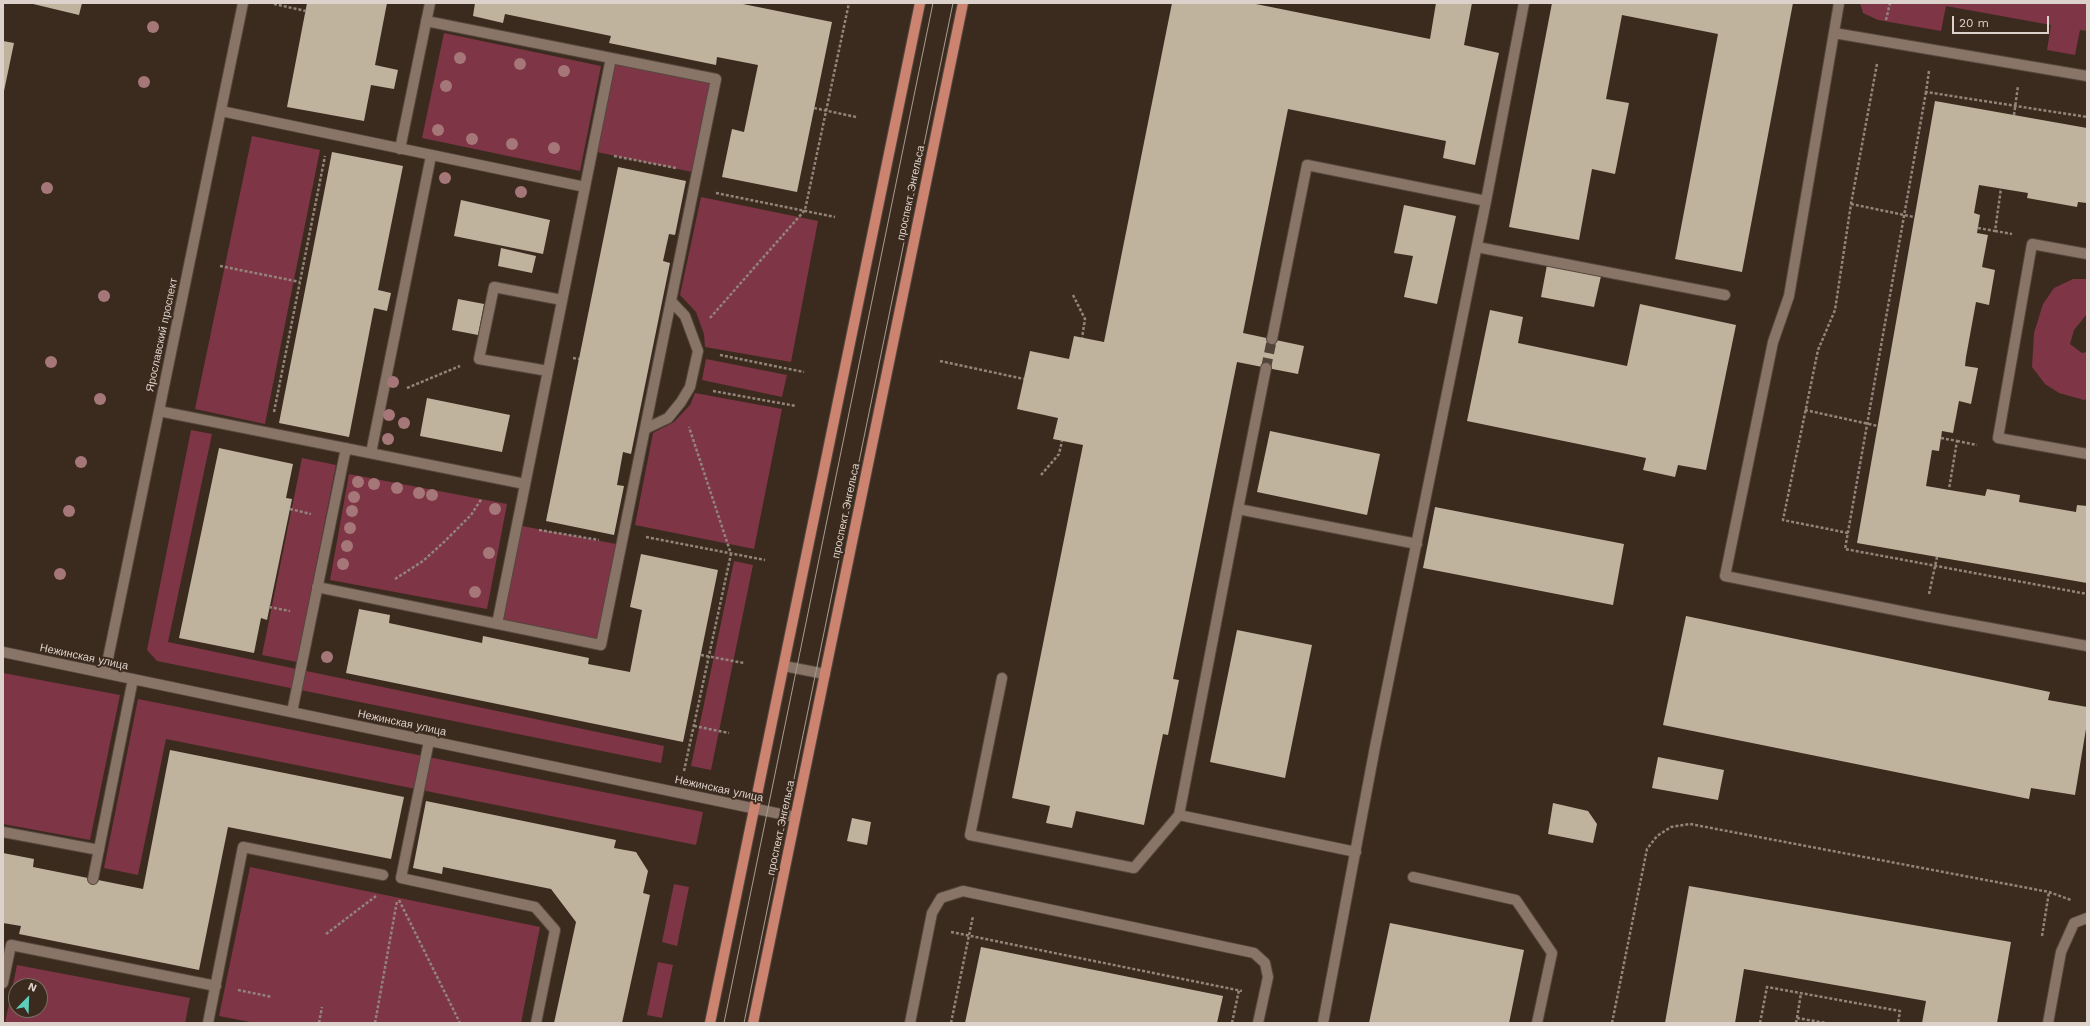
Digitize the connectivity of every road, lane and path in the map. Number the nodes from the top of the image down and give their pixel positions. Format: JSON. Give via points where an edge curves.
{"nodes":[{"id":1,"x":243,"y":3,"type":"edge"},
{"id":2,"x":430,"y":3,"type":"edge"},
{"id":3,"x":849,"y":3,"type":"edge"},
{"id":4,"x":920,"y":3,"type":"edge"},
{"id":5,"x":963,"y":3,"type":"edge"},
{"id":6,"x":1524,"y":3,"type":"edge"},
{"id":7,"x":1839,"y":3,"type":"edge"},
{"id":8,"x":274,"y":4,"type":"dead end"},
{"id":9,"x":306,"y":11,"type":"dead end"},
{"id":10,"x":426,"y":21,"type":"junction"},
{"id":11,"x":1834,"y":33,"type":"junction"},
{"id":12,"x":1882,"y":41,"type":"junction"},
{"id":13,"x":611,"y":58,"type":"junction"},
{"id":14,"x":2021,"y":64,"type":"junction"},
{"id":15,"x":1922,"y":68,"type":"dead end"},
{"id":16,"x":2087,"y":76,"type":"edge"},
{"id":17,"x":1926,"y":92,"type":"junction"},
{"id":18,"x":2015,"y":105,"type":"junction"},
{"id":19,"x":814,"y":108,"type":"dead end"},
{"id":20,"x":826,"y":110,"type":"junction"},
{"id":21,"x":221,"y":112,"type":"junction"},
{"id":22,"x":2014,"y":115,"type":"dead end"},
{"id":23,"x":856,"y":117,"type":"dead end"},
{"id":24,"x":2087,"y":117,"type":"edge"},
{"id":25,"x":400,"y":149,"type":"junction"},
{"id":26,"x":592,"y":151,"type":"junction"},
{"id":27,"x":326,"y":152,"type":"dead end"},
{"id":28,"x":431,"y":156,"type":"junction"},
{"id":29,"x":697,"y":173,"type":"junction"},
{"id":30,"x":585,"y":187,"type":"junction"},
{"id":31,"x":694,"y":188,"type":"junction"},
{"id":32,"x":2001,"y":188,"type":"dead end"},
{"id":33,"x":1486,"y":201,"type":"junction"},
{"id":34,"x":1851,"y":204,"type":"junction"},
{"id":35,"x":804,"y":210,"type":"junction"},
{"id":36,"x":1904,"y":215,"type":"junction"},
{"id":37,"x":835,"y":217,"type":"dead end"},
{"id":38,"x":1914,"y":217,"type":"dead end"},
{"id":39,"x":1978,"y":228,"type":"dead end"},
{"id":40,"x":1477,"y":247,"type":"junction"},
{"id":41,"x":2087,"y":254,"type":"edge"},
{"id":42,"x":220,"y":266,"type":"dead end"},
{"id":43,"x":300,"y":282,"type":"junction"},
{"id":44,"x":1073,"y":294,"type":"dead end"},
{"id":45,"x":1725,"y":295,"type":"dead end"},
{"id":46,"x":562,"y":300,"type":"junction"},
{"id":47,"x":671,"y":301,"type":"junction"},
{"id":48,"x":694,"y":337,"type":"junction"},
{"id":49,"x":1082,"y":338,"type":"dead end"},
{"id":50,"x":1272,"y":339,"type":"tunnel mouth"},
{"id":51,"x":698,"y":351,"type":"junction"},
{"id":52,"x":478,"y":358,"type":"junction"},
{"id":53,"x":940,"y":360,"type":"dead end"},
{"id":54,"x":1266,"y":368,"type":"tunnel mouth"},
{"id":55,"x":548,"y":371,"type":"junction"},
{"id":56,"x":804,"y":372,"type":"dead end"},
{"id":57,"x":1024,"y":379,"type":"dead end"},
{"id":58,"x":690,"y":387,"type":"junction"},
{"id":59,"x":382,"y":398,"type":"junction"},
{"id":60,"x":681,"y":402,"type":"junction"},
{"id":61,"x":796,"y":406,"type":"dead end"},
{"id":62,"x":1805,"y":410,"type":"junction"},
{"id":63,"x":159,"y":411,"type":"junction"},
{"id":64,"x":273,"y":413,"type":"dead end"},
{"id":65,"x":1868,"y":424,"type":"junction"},
{"id":66,"x":1878,"y":426,"type":"dead end"},
{"id":67,"x":645,"y":428,"type":"junction"},
{"id":68,"x":1941,"y":438,"type":"dead end"},
{"id":69,"x":1062,"y":441,"type":"dead end"},
{"id":70,"x":346,"y":448,"type":"junction"},
{"id":71,"x":371,"y":453,"type":"junction"},
{"id":72,"x":2087,"y":454,"type":"edge"},
{"id":73,"x":1041,"y":475,"type":"dead end"},
{"id":74,"x":495,"y":478,"type":"junction"},
{"id":75,"x":525,"y":484,"type":"junction"},
{"id":76,"x":1948,"y":489,"type":"dead end"},
{"id":77,"x":1238,"y":509,"type":"junction"},
{"id":78,"x":517,"y":526,"type":"junction"},
{"id":79,"x":1848,"y":532,"type":"junction"},
{"id":80,"x":624,"y":533,"type":"junction"},
{"id":81,"x":621,"y":544,"type":"junction"},
{"id":82,"x":1417,"y":544,"type":"junction"},
{"id":83,"x":731,"y":554,"type":"junction"},
{"id":84,"x":1936,"y":557,"type":"dead end"},
{"id":85,"x":766,"y":560,"type":"dead end"},
{"id":86,"x":1935,"y":566,"type":"junction"},
{"id":87,"x":317,"y":588,"type":"junction"},
{"id":88,"x":2087,"y":594,"type":"edge"},
{"id":89,"x":360,"y":596,"type":"junction"},
{"id":90,"x":1925,"y":616,"type":"junction"},
{"id":91,"x":497,"y":624,"type":"junction"},
{"id":92,"x":2087,"y":646,"type":"edge"},
{"id":93,"x":3,"y":652,"type":"edge"},
{"id":94,"x":701,"y":655,"type":"dead end"},
{"id":95,"x":709,"y":656,"type":"junction"},
{"id":96,"x":744,"y":663,"type":"dead end"},
{"id":97,"x":784,"y":666,"type":"junction"},
{"id":98,"x":105,"y":673,"type":"junction"},
{"id":99,"x":825,"y":674,"type":"junction"},
{"id":100,"x":1002,"y":678,"type":"dead end"},
{"id":101,"x":134,"y":679,"type":"junction"},
{"id":102,"x":292,"y":712,"type":"junction"},
{"id":103,"x":694,"y":726,"type":"junction"},
{"id":104,"x":729,"y":733,"type":"dead end"},
{"id":105,"x":429,"y":741,"type":"junction"},
{"id":106,"x":684,"y":772,"type":"dead end"},
{"id":107,"x":755,"y":808,"type":"junction"},
{"id":108,"x":1179,"y":816,"type":"junction"},
{"id":109,"x":796,"y":817,"type":"junction"},
{"id":110,"x":3,"y":832,"type":"edge"},
{"id":111,"x":99,"y":850,"type":"junction"},
{"id":112,"x":1356,"y":852,"type":"junction"},
{"id":113,"x":383,"y":875,"type":"dead end"},
{"id":114,"x":1414,"y":877,"type":"dead end"},
{"id":115,"x":401,"y":878,"type":"junction"},
{"id":116,"x":93,"y":879,"type":"dead end"},
{"id":117,"x":977,"y":894,"type":"junction"},
{"id":118,"x":2072,"y":900,"type":"dead end"},
{"id":119,"x":2087,"y":918,"type":"edge"},
{"id":120,"x":929,"y":928,"type":"junction"},
{"id":121,"x":326,"y":934,"type":"dead end"},
{"id":122,"x":969,"y":935,"type":"junction"},
{"id":123,"x":3,"y":983,"type":"edge"},
{"id":124,"x":216,"y":986,"type":"junction"},
{"id":125,"x":1239,"y":990,"type":"junction"},
{"id":126,"x":1801,"y":993,"type":"junction"},
{"id":127,"x":1264,"y":995,"type":"junction"},
{"id":128,"x":272,"y":997,"type":"dead end"},
{"id":129,"x":322,"y":1007,"type":"dead end"},
{"id":130,"x":1797,"y":1018,"type":"junction"},
{"id":131,"x":208,"y":1023,"type":"edge"},
{"id":132,"x":319,"y":1023,"type":"edge"},
{"id":133,"x":375,"y":1023,"type":"edge"},
{"id":134,"x":460,"y":1023,"type":"edge"},
{"id":135,"x":536,"y":1023,"type":"edge"},
{"id":136,"x":710,"y":1023,"type":"edge"},
{"id":137,"x":753,"y":1023,"type":"edge"},
{"id":138,"x":910,"y":1023,"type":"edge"},
{"id":139,"x":951,"y":1023,"type":"edge"},
{"id":140,"x":1232,"y":1023,"type":"edge"},
{"id":141,"x":1258,"y":1023,"type":"edge"},
{"id":142,"x":1323,"y":1023,"type":"edge"},
{"id":143,"x":1537,"y":1023,"type":"edge"},
{"id":144,"x":1612,"y":1023,"type":"edge"},
{"id":145,"x":1760,"y":1023,"type":"edge"},
{"id":146,"x":1796,"y":1023,"type":"edge"},
{"id":147,"x":1826,"y":1023,"type":"edge"},
{"id":148,"x":1898,"y":1023,"type":"edge"},
{"id":149,"x":2048,"y":1023,"type":"edge"}],
"edges":[{"from":1,"to":21,"type":"street","name":"Ярославский проспект"},
{"from":2,"to":10,"type":"street"},
{"from":3,"to":20,"type":"path"},
{"from":4,"to":97,"type":"main road"},
{"from":5,"to":99,"type":"main road","name":"проспект Энгельса"},
{"from":6,"to":33,"type":"street"},
{"from":7,"to":11,"type":"street"},
{"from":8,"to":9,"type":"path"},
{"from":10,"to":13,"type":"street"},
{"from":10,"to":25,"type":"street"},
{"from":11,"to":12,"type":"street"},
{"from":11,"to":90,"type":"street","via":[[1789,296],[1773,342],[1725,576]]},
{"from":12,"to":14,"type":"street"},
{"from":12,"to":34,"type":"path"},
{"from":13,"to":26,"type":"street"},
{"from":13,"to":29,"type":"street","via":[[716,79]]},
{"from":14,"to":16,"type":"street"},
{"from":14,"to":18,"type":"path"},
{"from":15,"to":17,"type":"path","via":[[1929,69]]},
{"from":17,"to":18,"type":"path"},
{"from":17,"to":36,"type":"path"},
{"from":18,"to":22,"type":"path"},
{"from":18,"to":24,"type":"path"},
{"from":19,"to":20,"type":"path"},
{"from":20,"to":23,"type":"path"},
{"from":20,"to":35,"type":"path"},
{"from":21,"to":25,"type":"street"},
{"from":21,"to":63,"type":"street","name":"Ярославский проспект"},
{"from":25,"to":28,"type":"street"},
{"from":26,"to":29,"type":"path"},
{"from":26,"to":30,"type":"street"},
{"from":27,"to":43,"type":"path"},
{"from":28,"to":30,"type":"street"},
{"from":28,"to":59,"type":"street"},
{"from":29,"to":31,"type":"street"},
{"from":30,"to":46,"type":"street"},
{"from":31,"to":35,"type":"path"},
{"from":31,"to":47,"type":"street"},
{"from":32,"to":39,"type":"path","via":[[1995,231]]},
{"from":33,"to":40,"type":"street"},
{"from":33,"to":50,"type":"street","via":[[1307,165]]},
{"from":34,"to":36,"type":"path"},
{"from":34,"to":62,"type":"path","via":[[1835,310],[1818,350]]},
{"from":35,"to":37,"type":"path"},
{"from":35,"to":48,"type":"path"},
{"from":36,"to":38,"type":"path"},
{"from":36,"to":65,"type":"path"},
{"from":40,"to":45,"type":"street"},
{"from":40,"to":82,"type":"street"},
{"from":41,"to":72,"type":"street","via":[[2032,244],[1998,438]]},
{"from":42,"to":43,"type":"path"},
{"from":43,"to":64,"type":"path"},
{"from":44,"to":49,"type":"path","via":[[1085,319]]},
{"from":46,"to":52,"type":"street","via":[[494,287]]},
{"from":46,"to":55,"type":"street"},
{"from":47,"to":48,"type":"street","via":[[685,316]]},
{"from":47,"to":67,"type":"street"},
{"from":48,"to":51,"type":"street"},
{"from":51,"to":56,"type":"path"},
{"from":51,"to":58,"type":"street"},
{"from":52,"to":55,"type":"street"},
{"from":52,"to":59,"type":"path"},
{"from":53,"to":57,"type":"path"},
{"from":54,"to":77,"type":"street"},
{"from":55,"to":75,"type":"street"},
{"from":58,"to":60,"type":"street"},
{"from":58,"to":61,"type":"path"},
{"from":59,"to":71,"type":"street"},
{"from":60,"to":67,"type":"street","via":[[668,418]]},
{"from":60,"to":83,"type":"path"},
{"from":62,"to":65,"type":"path"},
{"from":62,"to":79,"type":"path","via":[[1784,520]]},
{"from":63,"to":70,"type":"street"},
{"from":63,"to":98,"type":"street","name":"Ярославский проспект"},
{"from":65,"to":66,"type":"path"},
{"from":65,"to":79,"type":"path"},
{"from":67,"to":80,"type":"street"},
{"from":68,"to":76,"type":"path","via":[[1957,441]]},
{"from":69,"to":73,"type":"path","via":[[1059,454]]},
{"from":70,"to":71,"type":"street"},
{"from":70,"to":87,"type":"street"},
{"from":71,"to":74,"type":"street"},
{"from":74,"to":75,"type":"street"},
{"from":74,"to":89,"type":"path","via":[[471,515],[428,556],[389,583]]},
{"from":75,"to":78,"type":"street"},
{"from":77,"to":82,"type":"street"},
{"from":77,"to":108,"type":"street"},
{"from":78,"to":81,"type":"path"},
{"from":78,"to":91,"type":"street"},
{"from":79,"to":86,"type":"path","via":[[1845,550]]},
{"from":80,"to":81,"type":"street"},
{"from":80,"to":83,"type":"path"},
{"from":81,"to":91,"type":"street","via":[[601,645]]},
{"from":82,"to":112,"type":"street"},
{"from":83,"to":85,"type":"path"},
{"from":83,"to":95,"type":"path"},
{"from":84,"to":86,"type":"path"},
{"from":86,"to":88,"type":"path"},
{"from":86,"to":90,"type":"path"},
{"from":87,"to":89,"type":"street"},
{"from":87,"to":102,"type":"street"},
{"from":89,"to":91,"type":"street"},
{"from":90,"to":92,"type":"street"},
{"from":93,"to":98,"type":"street","name":"Нежинская улица"},
{"from":94,"to":95,"type":"path"},
{"from":95,"to":96,"type":"path"},
{"from":95,"to":103,"type":"path"},
{"from":97,"to":99,"type":"street"},
{"from":97,"to":107,"type":"main road"},
{"from":98,"to":101,"type":"street","name":"Нежинская улица"},
{"from":99,"to":109,"type":"main road","name":"проспект Энгельса"},
{"from":100,"to":108,"type":"street","via":[[970,834],[1134,868]]},
{"from":101,"to":102,"type":"street","name":"Нежинская улица"},
{"from":101,"to":111,"type":"street"},
{"from":102,"to":105,"type":"street","name":"Нежинская улица"},
{"from":103,"to":104,"type":"path"},
{"from":103,"to":106,"type":"path"},
{"from":105,"to":107,"type":"street","name":"Нежинская улица"},
{"from":105,"to":115,"type":"street"},
{"from":107,"to":109,"type":"street","name":"Нежинская улица"},
{"from":107,"to":136,"type":"main road"},
{"from":108,"to":112,"type":"street"},
{"from":109,"to":137,"type":"main road","name":"проспект Энгельса"},
{"from":110,"to":111,"type":"street"},
{"from":111,"to":116,"type":"street"},
{"from":112,"to":142,"type":"street"},
{"from":113,"to":124,"type":"street","via":[[244,847]]},
{"from":114,"to":143,"type":"street","via":[[1516,900],[1552,952]]},
{"from":115,"to":121,"type":"path"},
{"from":115,"to":135,"type":"street","via":[[535,907],[555,930]]},
{"from":117,"to":120,"type":"street","via":[[963,891],[941,898],[932,913]]},
{"from":117,"to":122,"type":"path"},
{"from":117,"to":127,"type":"street","via":[[1254,953],[1265,963],[1268,978]]},
{"from":118,"to":144,"type":"path","via":[[2050,892],[1690,824],[1671,827],[1657,836],[1647,849]]},
{"from":119,"to":149,"type":"street","via":[[2074,923],[2061,952]]},
{"from":120,"to":122,"type":"path"},
{"from":120,"to":138,"type":"street"},
{"from":122,"to":125,"type":"path"},
{"from":122,"to":139,"type":"path"},
{"from":123,"to":124,"type":"street","via":[[11,945]]},
{"from":124,"to":128,"type":"path"},
{"from":124,"to":131,"type":"street"},
{"from":125,"to":127,"type":"path"},
{"from":125,"to":140,"type":"path"},
{"from":126,"to":130,"type":"path"},
{"from":126,"to":145,"type":"path","via":[[1767,986]]},
{"from":126,"to":148,"type":"path","via":[[1900,1011]]},
{"from":127,"to":141,"type":"street"},
{"from":129,"to":132,"type":"path"},
{"from":130,"to":146,"type":"path"},
{"from":130,"to":147,"type":"path"},
{"from":133,"to":134,"type":"path","via":[[397,898]]}]}
